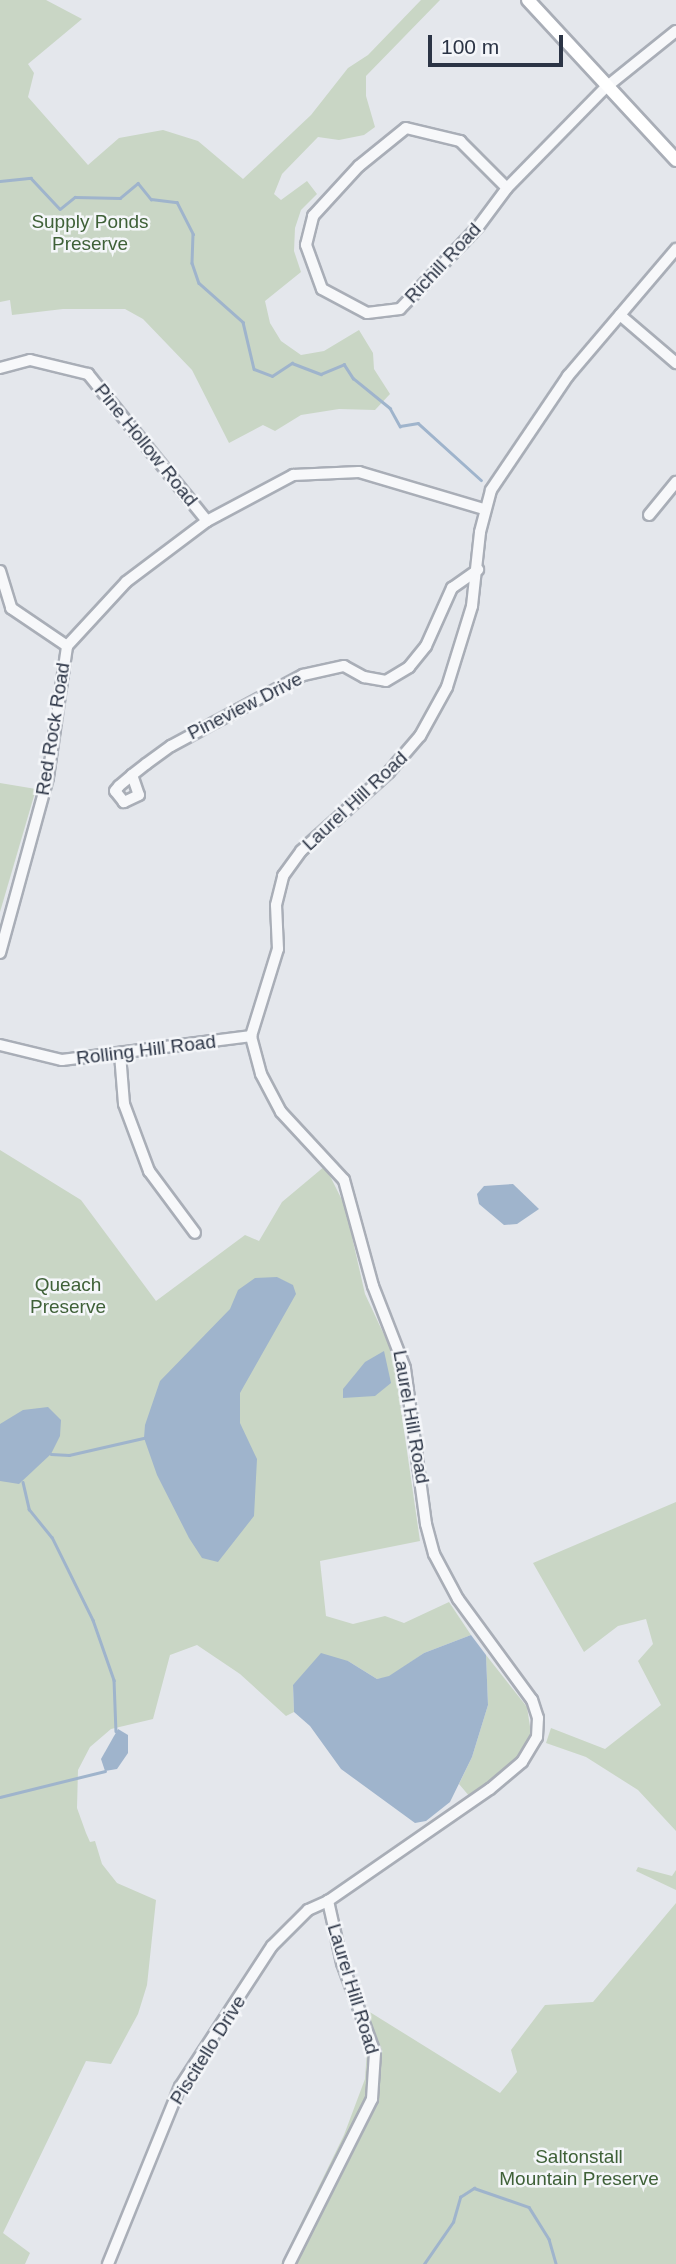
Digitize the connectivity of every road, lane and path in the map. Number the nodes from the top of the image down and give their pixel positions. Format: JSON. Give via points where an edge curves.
{"nodes":[{"id":1,"x":528,"y":0,"type":"edge"},
{"id":2,"x":676,"y":31,"type":"edge"},
{"id":3,"x":606,"y":88,"type":"junction"},
{"id":4,"x":676,"y":160,"type":"edge"},
{"id":5,"x":507,"y":188,"type":"junction"},
{"id":6,"x":676,"y":249,"type":"edge"},
{"id":7,"x":620,"y":315,"type":"junction"},
{"id":8,"x":676,"y":363,"type":"edge"},
{"id":9,"x":0,"y":368,"type":"edge"},
{"id":10,"x":676,"y":482,"type":"edge"},
{"id":11,"x":484,"y":509,"type":"junction"},
{"id":12,"x":649,"y":516,"type":"dead end"},
{"id":13,"x":207,"y":521,"type":"junction"},
{"id":14,"x":478,"y":570,"type":"junction"},
{"id":15,"x":0,"y":571,"type":"edge"},
{"id":16,"x":67,"y":646,"type":"junction"},
{"id":17,"x":132,"y":775,"type":"dead end"},
{"id":18,"x":0,"y":953,"type":"edge"},
{"id":19,"x":251,"y":1036,"type":"junction"},
{"id":20,"x":0,"y":1045,"type":"edge"},
{"id":21,"x":120,"y":1054,"type":"junction"},
{"id":22,"x":195,"y":1233,"type":"dead end"},
{"id":23,"x":328,"y":1901,"type":"junction"},
{"id":24,"x":108,"y":2264,"type":"edge"},
{"id":25,"x":289,"y":2264,"type":"edge"}],
"edges":[{"from":1,"to":3,"type":"main road"},
{"from":2,"to":3,"type":"street","name":"Richill Road"},
{"from":3,"to":4,"type":"main road"},
{"from":3,"to":5,"type":"street","name":"Richill Road"},
{"from":5,"to":5,"type":"street","name":"Richill Road","via":[[478,227],[400,309],[367,313],[322,289],[306,244],[313,216],[359,166],[406,128],[460,141]]},
{"from":6,"to":7,"type":"street","name":"Laurel Hill Road"},
{"from":7,"to":8,"type":"street"},
{"from":7,"to":11,"type":"street","name":"Laurel Hill Road","via":[[536,418],[505,464]]},
{"from":9,"to":13,"type":"street","name":"Pine Hollow Road","via":[[30,360],[88,374]]},
{"from":10,"to":12,"type":"street"},
{"from":11,"to":13,"type":"street","name":"Red Rock Road","via":[[359,472],[333,473],[293,475]]},
{"from":11,"to":14,"type":"street","name":"Laurel Hill Road"},
{"from":13,"to":16,"type":"street","name":"Red Rock Road","via":[[127,582]]},
{"from":14,"to":17,"type":"street","name":"Pineview Drive","via":[[452,588],[426,646],[409,667],[386,681],[364,677],[344,666],[303,675],[188,733]]},
{"from":14,"to":19,"type":"street","name":"Laurel Hill Road","via":[[457,658],[420,736],[389,772],[301,851],[282,876],[276,905],[278,949]]},
{"from":15,"to":16,"type":"street","via":[[11,608]]},
{"from":16,"to":18,"type":"street","name":"Red Rock Road","via":[[48,777]]},
{"from":19,"to":21,"type":"street","name":"Rolling Hill Road"},
{"from":19,"to":23,"type":"street","name":"Laurel Hill Road","via":[[272,1098],[334,1166],[352,1200],[373,1286],[405,1368],[426,1524],[439,1565],[532,1700],[538,1718],[537,1737],[522,1762],[421,1839]]},
{"from":20,"to":21,"type":"street","name":"Rolling Hill Road","via":[[62,1060]]},
{"from":21,"to":22,"type":"street","via":[[124,1104],[149,1171]]},
{"from":23,"to":24,"type":"street","name":"Piscitello Drive","via":[[308,1910],[272,1946],[180,2087]]},
{"from":23,"to":25,"type":"street","name":"Laurel Hill Road","via":[[342,1963],[375,2053],[372,2099]]}]}
